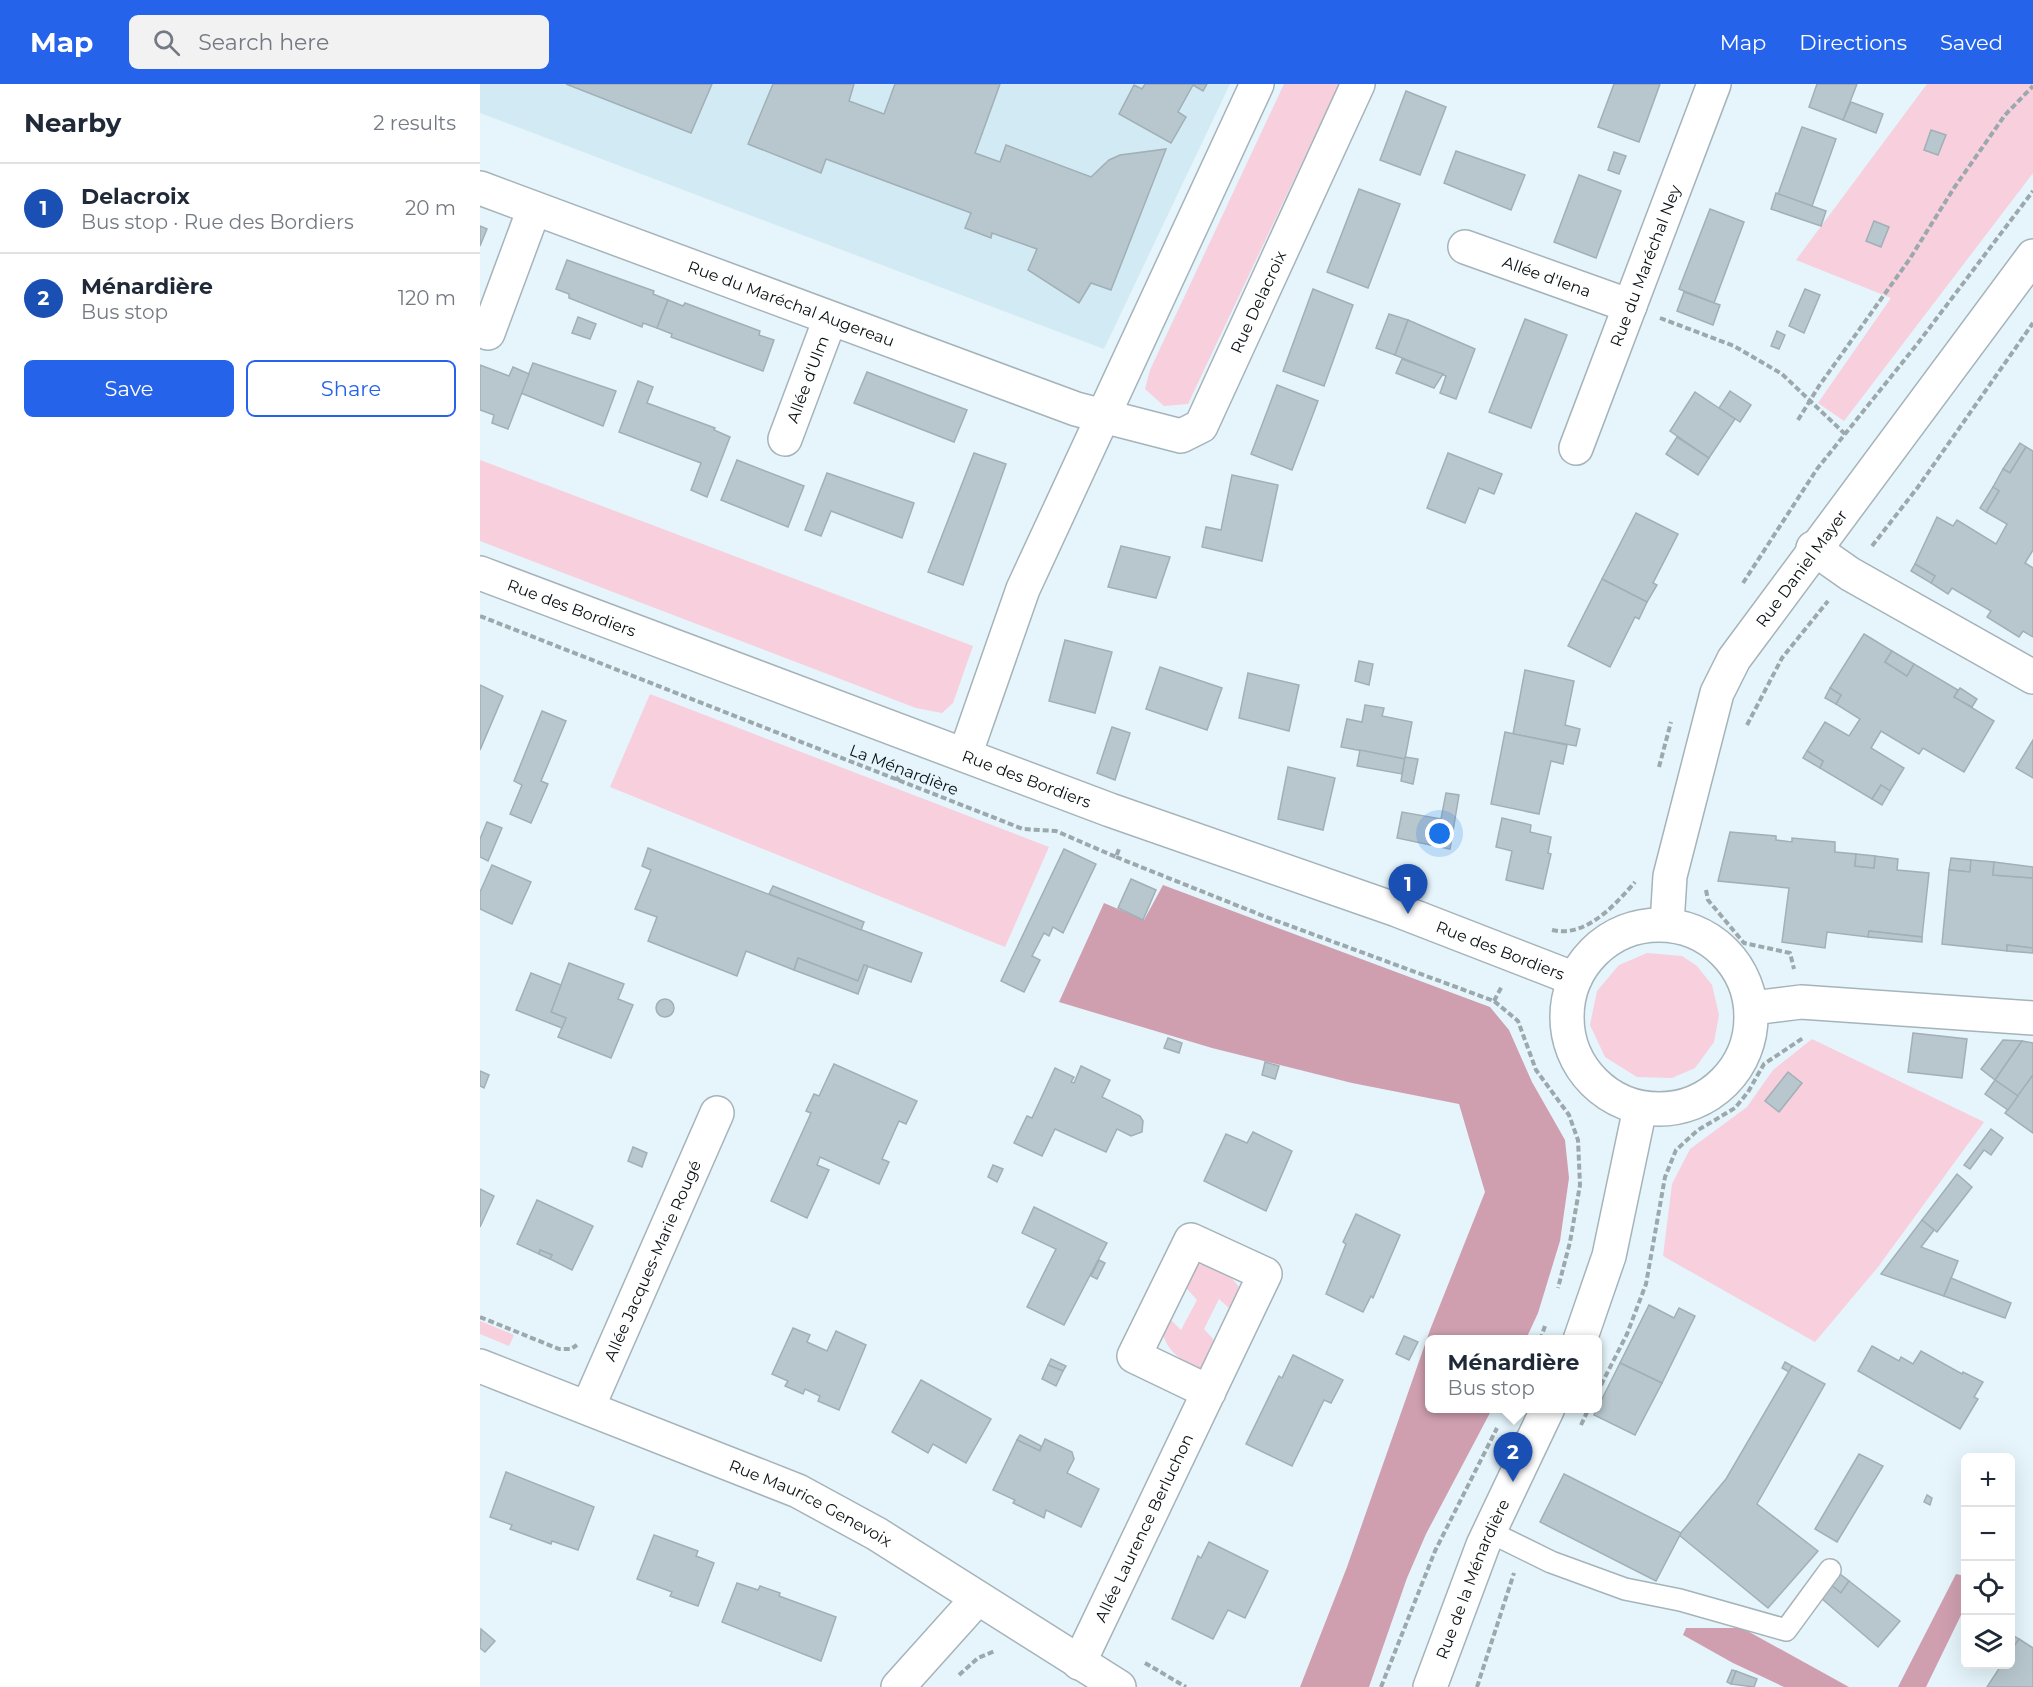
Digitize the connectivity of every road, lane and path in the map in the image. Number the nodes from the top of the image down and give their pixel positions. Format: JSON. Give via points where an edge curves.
{"nodes":[{"id":1,"x":1257,"y":84,"type":"edge"},
{"id":2,"x":1358,"y":84,"type":"edge"},
{"id":3,"x":1714,"y":84,"type":"edge"},
{"id":4,"x":2033,"y":86,"type":"edge"},
{"id":5,"x":480,"y":188,"type":"edge"},
{"id":6,"x":534,"y":209,"type":"junction"},
{"id":7,"x":1465,"y":247,"type":"dead end"},
{"id":8,"x":2033,"y":256,"type":"edge"},
{"id":9,"x":1630,"y":306,"type":"junction"},
{"id":10,"x":831,"y":319,"type":"junction"},
{"id":11,"x":488,"y":333,"type":"dead end"},
{"id":12,"x":1811,"y":401,"type":"junction"},
{"id":13,"x":1102,"y":416,"type":"junction"},
{"id":14,"x":1798,"y":420,"type":"dead end"},
{"id":15,"x":1845,"y":434,"type":"dead end"},
{"id":16,"x":785,"y":439,"type":"dead end"},
{"id":17,"x":1576,"y":448,"type":"dead end"},
{"id":18,"x":1813,"y":548,"type":"junction"},
{"id":19,"x":480,"y":573,"type":"edge"},
{"id":20,"x":480,"y":616,"type":"edge"},
{"id":21,"x":2033,"y":677,"type":"edge"},
{"id":22,"x":965,"y":756,"type":"junction"},
{"id":23,"x":1132,"y":818,"type":"junction"},
{"id":24,"x":1116,"y":857,"type":"junction"},
{"id":25,"x":1639,"y":878,"type":"dead end"},
{"id":26,"x":1667,"y":924,"type":"junction"},
{"id":27,"x":1549,"y":930,"type":"dead end"},
{"id":28,"x":1575,"y":979,"type":"junction"},
{"id":29,"x":1752,"y":1008,"type":"junction"},
{"id":30,"x":2033,"y":1018,"type":"edge"},
{"id":31,"x":1640,"y":1108,"type":"junction"},
{"id":32,"x":717,"y":1113,"type":"dead end"},
{"id":33,"x":1664,"y":1183,"type":"dead end"},
{"id":34,"x":1557,"y":1293,"type":"dead end"},
{"id":35,"x":480,"y":1317,"type":"edge"},
{"id":36,"x":1547,"y":1322,"type":"dead end"},
{"id":37,"x":1542,"y":1335,"type":"edge"},
{"id":38,"x":1582,"y":1335,"type":"edge"},
{"id":39,"x":584,"y":1340,"type":"dead end"},
{"id":40,"x":480,"y":1366,"type":"edge"},
{"id":41,"x":1602,"y":1383,"type":"edge"},
{"id":42,"x":1209,"y":1392,"type":"junction"},
{"id":43,"x":588,"y":1407,"type":"junction"},
{"id":44,"x":1546,"y":1413,"type":"edge"},
{"id":45,"x":1502,"y":1418,"type":"dead end"},
{"id":46,"x":1490,"y":1532,"type":"junction"},
{"id":47,"x":1830,"y":1570,"type":"dead end"},
{"id":48,"x":977,"y":1599,"type":"junction"},
{"id":49,"x":1079,"y":1663,"type":"junction"},
{"id":50,"x":898,"y":1687,"type":"edge"},
{"id":51,"x":1119,"y":1687,"type":"edge"},
{"id":52,"x":1381,"y":1687,"type":"edge"},
{"id":53,"x":1430,"y":1687,"type":"edge"}],
"edges":[{"from":1,"to":13,"type":"street"},
{"from":2,"to":13,"type":"street","name":"Rue Delacroix","via":[[1201,426],[1181,436]]},
{"from":3,"to":9,"type":"street","name":"Rue du Maréchal Ney"},
{"from":4,"to":12,"type":"path","via":[[2000,123],[1954,188]]},
{"from":5,"to":6,"type":"street","name":"Rue du Maréchal Augereau"},
{"from":6,"to":10,"type":"street","name":"Rue du Maréchal Augereau"},
{"from":6,"to":11,"type":"street"},
{"from":7,"to":9,"type":"street","name":"Allée d'Iena"},
{"from":8,"to":18,"type":"street","name":"Rue Daniel Mayer"},
{"from":9,"to":12,"type":"path","via":[[1734,346],[1782,374]]},
{"from":9,"to":17,"type":"street","name":"Rue du Maréchal Ney"},
{"from":10,"to":13,"type":"street","name":"Rue du Maréchal Augereau"},
{"from":10,"to":16,"type":"street","name":"Allée d'Ulm"},
{"from":12,"to":14,"type":"path"},
{"from":12,"to":15,"type":"path"},
{"from":13,"to":22,"type":"street","via":[[1023,589]]},
{"from":18,"to":21,"type":"street","via":[[1850,574]]},
{"from":18,"to":26,"type":"street","name":"Rue Daniel Mayer","via":[[1734,659],[1718,693],[1670,876]]},
{"from":19,"to":22,"type":"street","name":"Rue des Bordiers"},
{"from":20,"to":24,"type":"path","name":"La Ménardière","via":[[1023,829],[1056,831]]},
{"from":22,"to":23,"type":"street","name":"Rue des Bordiers"},
{"from":23,"to":24,"type":"path"},
{"from":23,"to":28,"type":"street","name":"Rue des Bordiers","via":[[1397,910]]},
{"from":24,"to":34,"type":"path","name":"La Ménardière","via":[[1494,1001],[1518,1021],[1536,1070],[1569,1115],[1578,1140],[1580,1185]]},
{"from":25,"to":27,"type":"path","via":[[1593,923],[1560,932]]},
{"from":26,"to":28,"type":"street","via":[[1639,926],[1612,937],[1590,955]]},
{"from":26,"to":29,"type":"street","via":[[1698,932],[1725,950],[1743,977]]},
{"from":28,"to":31,"type":"street","via":[[1567,1005],[1568,1033],[1576,1059],[1592,1081],[1614,1098]]},
{"from":29,"to":30,"type":"street","via":[[1800,1002]]},
{"from":29,"to":31,"type":"street","via":[[1750,1037],[1740,1064],[1721,1086],[1696,1102],[1669,1110]]},
{"from":31,"to":38,"type":"street","via":[[1609,1256]]},
{"from":32,"to":43,"type":"street","name":"Allée Jacques-Marie Rougé"},
{"from":33,"to":41,"type":"path","via":[[1646,1284]]},
{"from":35,"to":39,"type":"path","via":[[559,1349],[571,1349]]},
{"from":36,"to":37,"type":"path"},
{"from":40,"to":43,"type":"street","name":"Rue Maurice Genevoix"},
{"from":42,"to":42,"type":"street","name":"Allée Laurence Berluchon","via":[[1134,1356],[1191,1240],[1265,1274]]},
{"from":42,"to":49,"type":"street","name":"Allée Laurence Berluchon"},
{"from":43,"to":48,"type":"street","name":"Rue Maurice Genevoix","via":[[798,1491],[877,1534]]},
{"from":44,"to":46,"type":"street","name":"Rue de la Ménardière"},
{"from":45,"to":52,"type":"path","via":[[1435,1551]]},
{"from":46,"to":47,"type":"lane","via":[[1551,1562],[1626,1588],[1786,1630]]},
{"from":46,"to":53,"type":"street","name":"Rue de la Ménardière"},
{"from":48,"to":49,"type":"street","name":"Rue Maurice Genevoix"},
{"from":48,"to":50,"type":"street"},
{"from":49,"to":51,"type":"street","name":"Rue Maurice Genevoix"}]}
